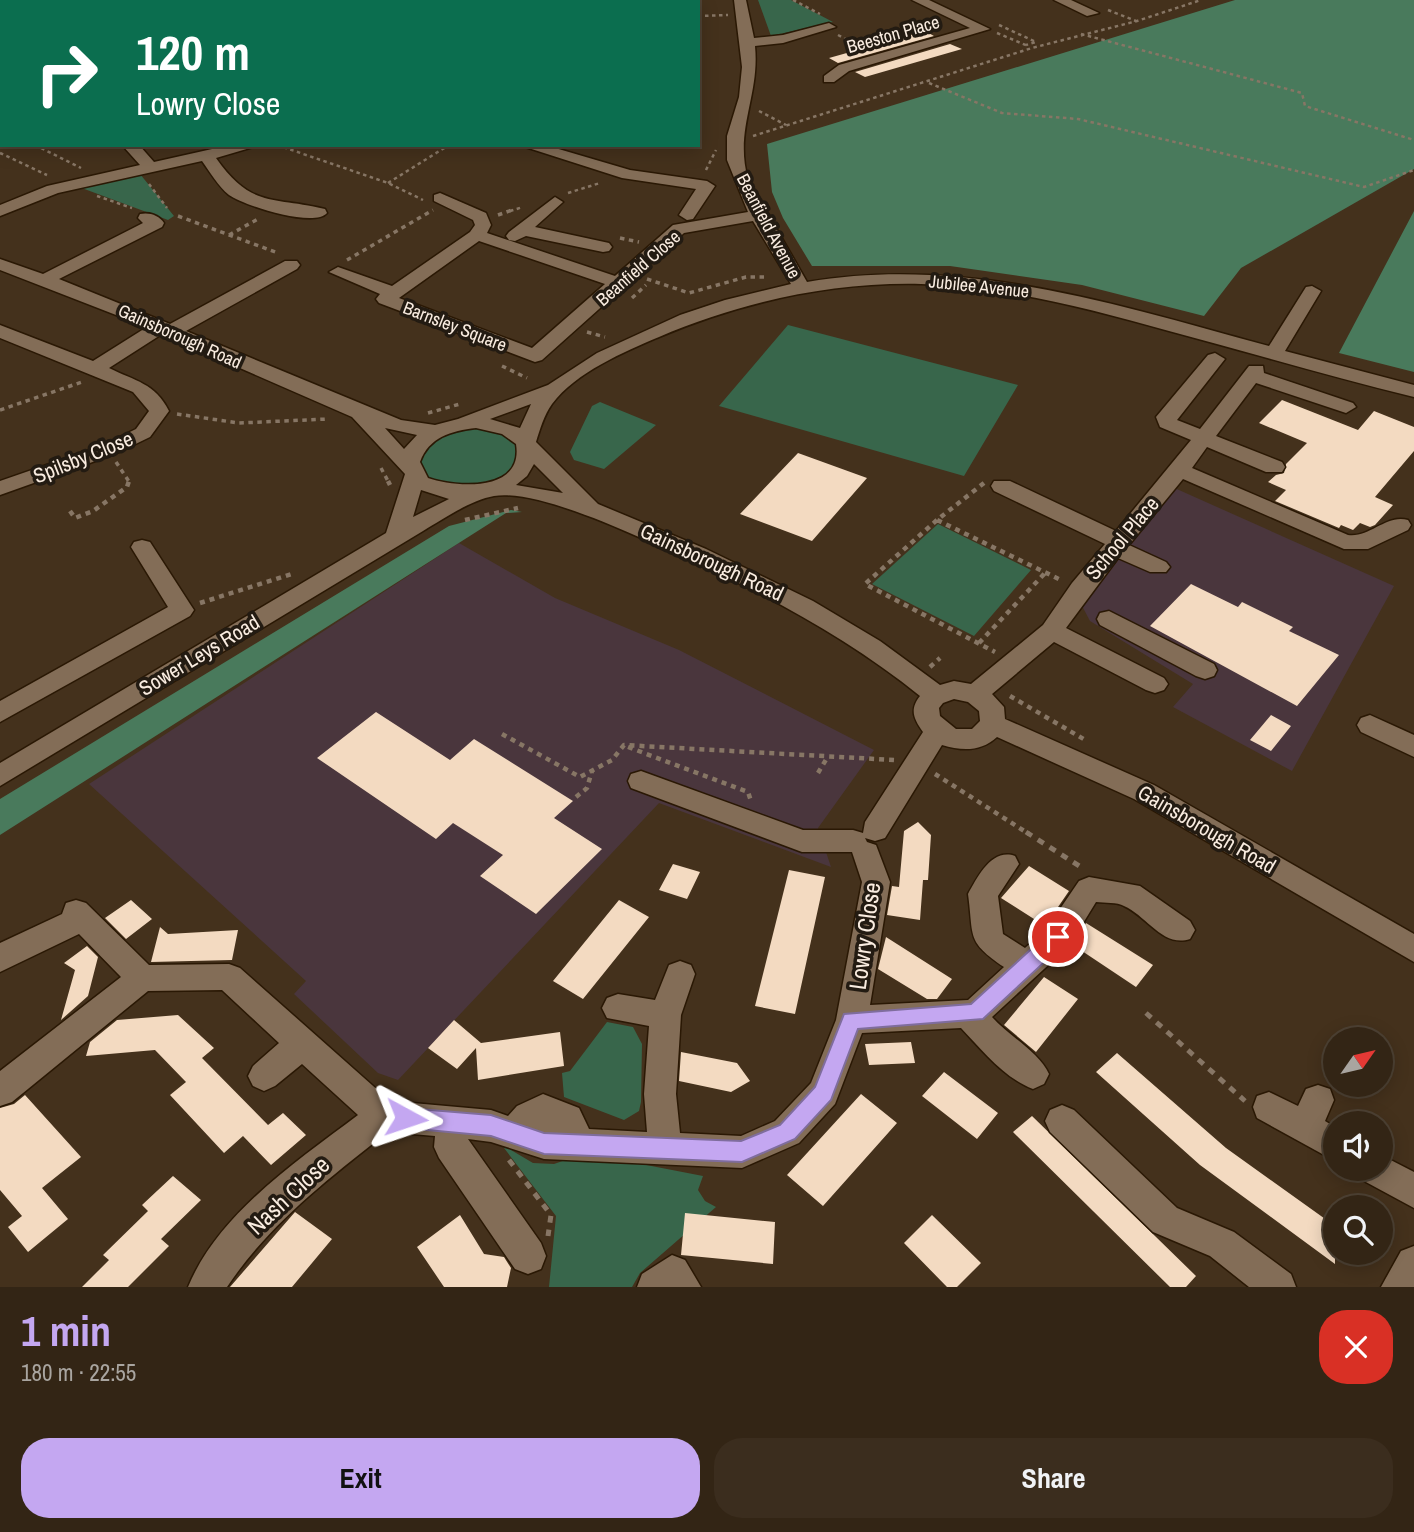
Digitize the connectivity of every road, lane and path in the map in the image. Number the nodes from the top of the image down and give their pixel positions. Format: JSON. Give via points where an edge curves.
{"nodes":[{"id":1,"x":918,"y":0,"type":"edge"},
{"id":2,"x":1060,"y":0,"type":"edge"},
{"id":3,"x":1189,"y":0,"type":"edge"},
{"id":4,"x":1201,"y":0,"type":"edge"},
{"id":5,"x":1195,"y":2,"type":"junction"},
{"id":6,"x":741,"y":8,"type":"edge"},
{"id":7,"x":1092,"y":13,"type":"dead end"},
{"id":8,"x":700,"y":16,"type":"edge"},
{"id":9,"x":964,"y":21,"type":"junction"},
{"id":10,"x":830,"y":27,"type":"dead end"},
{"id":11,"x":988,"y":31,"type":"junction"},
{"id":12,"x":1080,"y":34,"type":"junction"},
{"id":13,"x":749,"y":43,"type":"junction"},
{"id":14,"x":1026,"y":45,"type":"junction"},
{"id":15,"x":1032,"y":48,"type":"junction"},
{"id":16,"x":829,"y":79,"type":"dead end"},
{"id":17,"x":929,"y":83,"type":"junction"},
{"id":18,"x":759,"y":111,"type":"dead end"},
{"id":19,"x":787,"y":125,"type":"junction"},
{"id":20,"x":1414,"y":140,"type":"edge"},
{"id":21,"x":39,"y":147,"type":"edge"},
{"id":22,"x":131,"y":147,"type":"edge"},
{"id":23,"x":244,"y":147,"type":"edge"},
{"id":24,"x":283,"y":147,"type":"edge"},
{"id":25,"x":446,"y":147,"type":"edge"},
{"id":26,"x":534,"y":147,"type":"edge"},
{"id":27,"x":735,"y":148,"type":"junction"},
{"id":28,"x":207,"y":157,"type":"junction"},
{"id":29,"x":144,"y":168,"type":"junction"},
{"id":30,"x":1414,"y":170,"type":"edge"},
{"id":31,"x":100,"y":177,"type":"junction"},
{"id":32,"x":388,"y":183,"type":"junction"},
{"id":33,"x":440,"y":198,"type":"dead end"},
{"id":34,"x":555,"y":202,"type":"dead end"},
{"id":35,"x":280,"y":207,"type":"junction"},
{"id":36,"x":0,"y":211,"type":"edge"},
{"id":37,"x":319,"y":214,"type":"dead end"},
{"id":38,"x":687,"y":215,"type":"dead end"},
{"id":39,"x":758,"y":215,"type":"junction"},
{"id":40,"x":159,"y":223,"type":"joint"},
{"id":41,"x":524,"y":230,"type":"junction"},
{"id":42,"x":229,"y":235,"type":"dead end"},
{"id":43,"x":477,"y":235,"type":"junction"},
{"id":44,"x":502,"y":243,"type":"junction"},
{"id":45,"x":603,"y":247,"type":"dead end"},
{"id":46,"x":0,"y":264,"type":"edge"},
{"id":47,"x":289,"y":264,"type":"dead end"},
{"id":48,"x":338,"y":269,"type":"joint"},
{"id":49,"x":775,"y":276,"type":"dead end"},
{"id":50,"x":624,"y":278,"type":"junction"},
{"id":51,"x":42,"y":281,"type":"junction"},
{"id":52,"x":800,"y":287,"type":"junction"},
{"id":53,"x":1311,"y":291,"type":"dead end"},
{"id":54,"x":394,"y":293,"type":"junction"},
{"id":55,"x":165,"y":329,"type":"junction"},
{"id":56,"x":0,"y":331,"type":"edge"},
{"id":57,"x":588,"y":332,"type":"dead end"},
{"id":58,"x":609,"y":338,"type":"dead end"},
{"id":59,"x":1274,"y":353,"type":"junction"},
{"id":60,"x":535,"y":356,"type":"joint"},
{"id":61,"x":1215,"y":359,"type":"dead end"},
{"id":62,"x":502,"y":366,"type":"dead end"},
{"id":63,"x":98,"y":370,"type":"junction"},
{"id":64,"x":527,"y":378,"type":"dead end"},
{"id":65,"x":555,"y":389,"type":"junction"},
{"id":66,"x":1414,"y":391,"type":"edge"},
{"id":67,"x":1346,"y":407,"type":"dead end"},
{"id":68,"x":0,"y":410,"type":"edge"},
{"id":69,"x":159,"y":411,"type":"junction"},
{"id":70,"x":358,"y":412,"type":"junction"},
{"id":71,"x":331,"y":418,"type":"dead end"},
{"id":72,"x":459,"y":424,"type":"junction"},
{"id":73,"x":436,"y":431,"type":"junction"},
{"id":74,"x":1203,"y":439,"type":"junction"},
{"id":75,"x":527,"y":444,"type":"junction"},
{"id":76,"x":108,"y":450,"type":"junction"},
{"id":77,"x":379,"y":462,"type":"dead end"},
{"id":78,"x":1274,"y":467,"type":"dead end"},
{"id":79,"x":1179,"y":470,"type":"junction"},
{"id":80,"x":412,"y":472,"type":"junction"},
{"id":81,"x":1002,"y":486,"type":"joint"},
{"id":82,"x":391,"y":487,"type":"dead end"},
{"id":83,"x":0,"y":488,"type":"edge"},
{"id":84,"x":489,"y":491,"type":"junction"},
{"id":85,"x":590,"y":507,"type":"junction"},
{"id":86,"x":70,"y":510,"type":"dead end"},
{"id":87,"x":937,"y":520,"type":"junction"},
{"id":88,"x":1400,"y":525,"type":"dead end"},
{"id":89,"x":397,"y":534,"type":"junction"},
{"id":90,"x":1118,"y":545,"type":"junction"},
{"id":91,"x":142,"y":547,"type":"dead end"},
{"id":92,"x":1157,"y":567,"type":"dead end"},
{"id":93,"x":301,"y":572,"type":"dead end"},
{"id":94,"x":1046,"y":572,"type":"junction"},
{"id":95,"x":1080,"y":589,"type":"junction"},
{"id":96,"x":181,"y":610,"type":"junction"},
{"id":97,"x":1110,"y":619,"type":"dead end"},
{"id":98,"x":1052,"y":631,"type":"junction"},
{"id":99,"x":979,"y":643,"type":"junction"},
{"id":100,"x":1012,"y":661,"type":"junction"},
{"id":101,"x":1205,"y":670,"type":"dead end"},
{"id":102,"x":1155,"y":684,"type":"dead end"},
{"id":103,"x":982,"y":689,"type":"junction"},
{"id":104,"x":935,"y":695,"type":"junction"},
{"id":105,"x":0,"y":713,"type":"edge"},
{"id":106,"x":993,"y":724,"type":"junction"},
{"id":107,"x":937,"y":732,"type":"junction"},
{"id":108,"x":502,"y":734,"type":"dead end"},
{"id":109,"x":624,"y":745,"type":"junction"},
{"id":110,"x":1094,"y":745,"type":"dead end"},
{"id":111,"x":827,"y":758,"type":"junction"},
{"id":112,"x":918,"y":764,"type":"junction"},
{"id":113,"x":593,"y":770,"type":"junction"},
{"id":114,"x":818,"y":774,"type":"dead end"},
{"id":115,"x":0,"y":776,"type":"edge"},
{"id":116,"x":642,"y":781,"type":"dead end"},
{"id":117,"x":576,"y":797,"type":"dead end"},
{"id":118,"x":748,"y":821,"type":"junction"},
{"id":119,"x":865,"y":841,"type":"junction"},
{"id":120,"x":1005,"y":864,"type":"dead end"},
{"id":121,"x":1097,"y":891,"type":"junction"},
{"id":122,"x":1180,"y":930,"type":"dead end"},
{"id":123,"x":1414,"y":949,"type":"edge"},
{"id":124,"x":0,"y":959,"type":"edge"},
{"id":125,"x":1027,"y":965,"type":"junction"},
{"id":126,"x":680,"y":974,"type":"dead end"},
{"id":127,"x":142,"y":978,"type":"junction"},
{"id":128,"x":618,"y":1008,"type":"dead end"},
{"id":129,"x":1146,"y":1013,"type":"dead end"},
{"id":130,"x":969,"y":1014,"type":"junction"},
{"id":131,"x":665,"y":1016,"type":"junction"},
{"id":132,"x":852,"y":1020,"type":"junction"},
{"id":133,"x":302,"y":1044,"type":"junction"},
{"id":134,"x":1033,"y":1074,"type":"dead end"},
{"id":135,"x":264,"y":1076,"type":"dead end"},
{"id":136,"x":0,"y":1091,"type":"edge"},
{"id":137,"x":1269,"y":1107,"type":"joint"},
{"id":138,"x":383,"y":1116,"type":"junction"},
{"id":139,"x":1062,"y":1121,"type":"dead end"},
{"id":140,"x":452,"y":1123,"type":"junction"},
{"id":141,"x":1323,"y":1129,"type":"edge"},
{"id":142,"x":665,"y":1148,"type":"junction"},
{"id":143,"x":1393,"y":1179,"type":"edge"},
{"id":144,"x":1414,"y":1191,"type":"edge"},
{"id":145,"x":528,"y":1256,"type":"dead end"},
{"id":146,"x":1414,"y":1264,"type":"edge"},
{"id":147,"x":206,"y":1287,"type":"edge"},
{"id":148,"x":655,"y":1287,"type":"edge"},
{"id":149,"x":683,"y":1287,"type":"edge"},
{"id":150,"x":1278,"y":1287,"type":"edge"},
{"id":151,"x":1399,"y":1287,"type":"edge"}],
"edges":[{"from":1,"to":9,"type":"street","name":"Beeston Place"},
{"from":2,"to":7,"type":"street"},
{"from":3,"to":5,"type":"path"},
{"from":4,"to":5,"type":"path"},
{"from":5,"to":12,"type":"path"},
{"from":6,"to":8,"type":"path"},
{"from":6,"to":13,"type":"street","name":"Beanfield Avenue"},
{"from":9,"to":11,"type":"street","name":"Beeston Place"},
{"from":9,"to":14,"type":"path","via":[[981,16],[1036,42]]},
{"from":10,"to":13,"type":"street"},
{"from":11,"to":14,"type":"path"},
{"from":11,"to":16,"type":"street","name":"Beeston Place","via":[[844,68]]},
{"from":12,"to":15,"type":"path"},
{"from":12,"to":20,"type":"path","via":[[1302,93],[1305,106]]},
{"from":13,"to":27,"type":"street","name":"Beanfield Avenue","via":[[748,89]]},
{"from":14,"to":15,"type":"path"},
{"from":15,"to":17,"type":"path"},
{"from":17,"to":19,"type":"path"},
{"from":17,"to":30,"type":"path","via":[[1002,113],[1077,119],[1364,187],[1380,183],[1392,173]]},
{"from":18,"to":19,"type":"path"},
{"from":19,"to":27,"type":"path","via":[[753,136]]},
{"from":21,"to":31,"type":"path"},
{"from":22,"to":29,"type":"street"},
{"from":23,"to":28,"type":"street"},
{"from":24,"to":32,"type":"path"},
{"from":25,"to":32,"type":"path"},
{"from":26,"to":38,"type":"street","via":[[628,175],[711,181]]},
{"from":27,"to":39,"type":"street","name":"Beanfield Avenue","via":[[738,168]]},
{"from":28,"to":29,"type":"street"},
{"from":28,"to":35,"type":"street","via":[[233,189]]},
{"from":29,"to":31,"type":"street"},
{"from":29,"to":40,"type":"path","via":[[170,212],[178,216]]},
{"from":31,"to":36,"type":"street","via":[[53,189]]},
{"from":32,"to":48,"type":"path","via":[[437,207]]},
{"from":33,"to":43,"type":"street","via":[[480,217],[483,226]]},
{"from":34,"to":41,"type":"street"},
{"from":35,"to":37,"type":"street"},
{"from":35,"to":42,"type":"path"},
{"from":39,"to":50,"type":"street","name":"Beanfield Close","via":[[679,229]]},
{"from":39,"to":52,"type":"street","name":"Beanfield Avenue"},
{"from":40,"to":51,"type":"street"},
{"from":41,"to":44,"type":"street"},
{"from":41,"to":45,"type":"street"},
{"from":43,"to":44,"type":"street"},
{"from":43,"to":54,"type":"street","name":"Barnsley Square"},
{"from":44,"to":50,"type":"street"},
{"from":46,"to":51,"type":"street","name":"Gainsborough Road"},
{"from":47,"to":55,"type":"street"},
{"from":48,"to":54,"type":"street"},
{"from":49,"to":50,"type":"path","via":[[746,277],[688,293]]},
{"from":50,"to":60,"type":"street","name":"Beanfield Close"},
{"from":51,"to":55,"type":"street","name":"Gainsborough Road"},
{"from":52,"to":59,"type":"street","name":"Jubilee Avenue","via":[[890,280],[1012,287],[1114,309]]},
{"from":52,"to":65,"type":"street","name":"Jubilee Avenue","via":[[680,319],[628,344]]},
{"from":53,"to":59,"type":"street"},
{"from":54,"to":60,"type":"street","name":"Barnsley Square","via":[[385,299]]},
{"from":55,"to":63,"type":"street"},
{"from":55,"to":70,"type":"street","name":"Gainsborough Road"},
{"from":56,"to":63,"type":"street"},
{"from":57,"to":58,"type":"path"},
{"from":59,"to":66,"type":"street","name":"Jubilee Avenue"},
{"from":61,"to":74,"type":"street","via":[[1166,417],[1171,426]]},
{"from":62,"to":64,"type":"path"},
{"from":63,"to":68,"type":"path"},
{"from":63,"to":69,"type":"street","via":[[153,396]]},
{"from":65,"to":72,"type":"street","name":"Jubilee Avenue"},
{"from":65,"to":75,"type":"street","name":"Jubilee Avenue","via":[[543,402]]},
{"from":67,"to":74,"type":"street","name":"School Place","via":[[1254,372]]},
{"from":69,"to":71,"type":"path","via":[[239,423]]},
{"from":69,"to":76,"type":"street","name":"Spilsby Close","via":[[143,432]]},
{"from":70,"to":73,"type":"street","name":"Gainsborough Road","via":[[398,426]]},
{"from":70,"to":80,"type":"street","name":"Gainsborough Road"},
{"from":72,"to":73,"type":"street"},
{"from":72,"to":75,"type":"street","via":[[506,428]]},
{"from":73,"to":80,"type":"street","via":[[412,452]]},
{"from":74,"to":78,"type":"street"},
{"from":74,"to":79,"type":"street","name":"School Place"},
{"from":75,"to":84,"type":"street","via":[[529,458],[523,471]]},
{"from":75,"to":85,"type":"street","name":"Gainsborough Road"},
{"from":76,"to":83,"type":"street","name":"Spilsby Close"},
{"from":76,"to":86,"type":"path","via":[[130,483],[93,511],[75,518]]},
{"from":77,"to":82,"type":"path"},
{"from":79,"to":88,"type":"street","via":[[1344,541],[1360,544]]},
{"from":79,"to":90,"type":"street","name":"School Place"},
{"from":80,"to":84,"type":"street","via":[[432,489]]},
{"from":80,"to":89,"type":"street"},
{"from":81,"to":87,"type":"path","via":[[983,482]]},
{"from":81,"to":90,"type":"street"},
{"from":84,"to":85,"type":"street","name":"Gainsborough Road","via":[[545,495]]},
{"from":84,"to":89,"type":"street","name":"Sower Leys Road","via":[[457,502]]},
{"from":85,"to":104,"type":"street","name":"Gainsborough Road","via":[[722,564],[821,614],[898,664]]},
{"from":87,"to":94,"type":"path"},
{"from":87,"to":99,"type":"path","via":[[865,584]]},
{"from":89,"to":115,"type":"street","name":"Sower Leys Road"},
{"from":90,"to":92,"type":"street"},
{"from":90,"to":95,"type":"street","name":"School Place"},
{"from":91,"to":96,"type":"street"},
{"from":93,"to":96,"type":"path"},
{"from":94,"to":95,"type":"path"},
{"from":94,"to":99,"type":"path"},
{"from":95,"to":98,"type":"street","name":"School Place"},
{"from":96,"to":105,"type":"street"},
{"from":97,"to":101,"type":"street"},
{"from":98,"to":100,"type":"street","name":"School Place"},
{"from":98,"to":102,"type":"street"},
{"from":99,"to":100,"type":"path"},
{"from":100,"to":103,"type":"street","name":"School Place"},
{"from":103,"to":104,"type":"street"},
{"from":103,"to":106,"type":"street"},
{"from":103,"to":110,"type":"path"},
{"from":104,"to":107,"type":"street","via":[[925,709]]},
{"from":106,"to":107,"type":"street","via":[[971,740]]},
{"from":106,"to":123,"type":"street","name":"Gainsborough Road","via":[[1143,792]]},
{"from":107,"to":112,"type":"street"},
{"from":108,"to":113,"type":"path","via":[[580,777]]},
{"from":109,"to":111,"type":"path"},
{"from":109,"to":113,"type":"path","via":[[612,761]]},
{"from":109,"to":118,"type":"path","via":[[748,792],[754,812]]},
{"from":111,"to":112,"type":"path","via":[[881,758]]},
{"from":111,"to":114,"type":"path"},
{"from":112,"to":119,"type":"street"},
{"from":112,"to":121,"type":"path","via":[[1096,876]]},
{"from":113,"to":117,"type":"path","via":[[587,788]]},
{"from":116,"to":118,"type":"street"},
{"from":118,"to":119,"type":"street","via":[[802,841]]},
{"from":119,"to":132,"type":"street","name":"Lowry Close","via":[[876,882]]},
{"from":120,"to":125,"type":"street","via":[[983,894],[989,941]]},
{"from":121,"to":122,"type":"street","via":[[1130,894]]},
{"from":121,"to":125,"type":"street","via":[[1090,890],[1058,937]]},
{"from":124,"to":127,"type":"street","via":[[79,916]]},
{"from":125,"to":130,"type":"street"},
{"from":126,"to":131,"type":"street"},
{"from":127,"to":133,"type":"street","via":[[229,977]]},
{"from":127,"to":136,"type":"street"},
{"from":128,"to":131,"type":"street"},
{"from":129,"to":137,"type":"path","via":[[1258,1112]]},
{"from":130,"to":132,"type":"street","name":"Lowry Close"},
{"from":130,"to":134,"type":"street","via":[[998,1046]]},
{"from":131,"to":142,"type":"street","via":[[660,1094]]},
{"from":132,"to":142,"type":"street","name":"Lowry Close","via":[[823,1093],[787,1132],[742,1152]]},
{"from":133,"to":135,"type":"street"},
{"from":133,"to":138,"type":"street"},
{"from":137,"to":141,"type":"street","via":[[1312,1114]]},
{"from":138,"to":140,"type":"street"},
{"from":138,"to":147,"type":"street","name":"Nash Close","via":[[300,1178],[225,1256]]},
{"from":139,"to":150,"type":"street","via":[[1165,1220],[1222,1244]]},
{"from":140,"to":142,"type":"street","name":"Lowry Close","via":[[514,1133],[543,1109],[567,1119],[579,1145]]},
{"from":140,"to":145,"type":"street","via":[[450,1147]]},
{"from":143,"to":144,"type":"street"},
{"from":146,"to":151,"type":"street"},
{"from":148,"to":149,"type":"street","via":[[672,1273]]}]}
